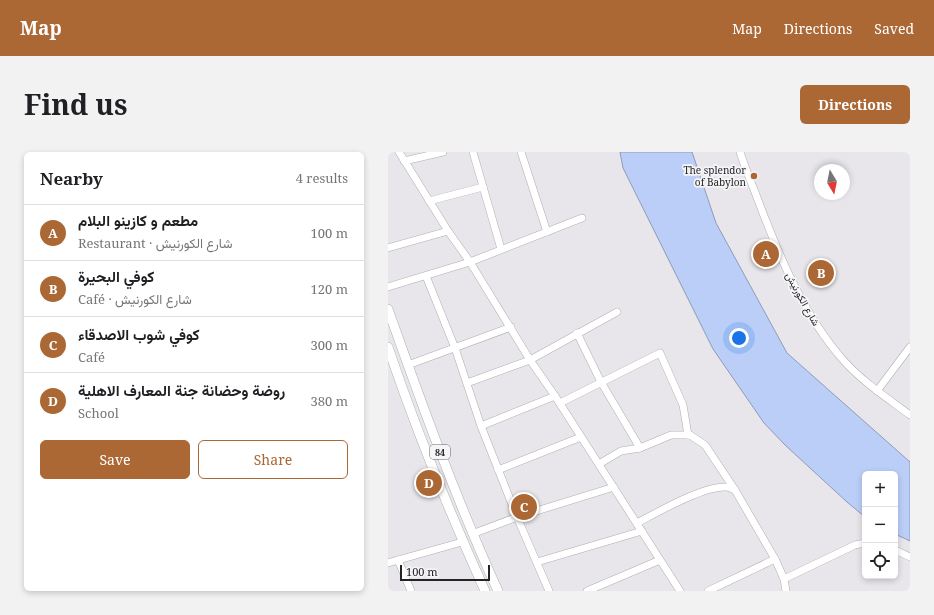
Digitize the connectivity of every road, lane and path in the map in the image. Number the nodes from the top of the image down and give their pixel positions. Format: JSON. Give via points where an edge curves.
{"nodes":[{"id":1,"x":399,"y":152,"type":"edge"},
{"id":2,"x":443,"y":152,"type":"edge"},
{"id":3,"x":473,"y":152,"type":"edge"},
{"id":4,"x":521,"y":152,"type":"edge"},
{"id":5,"x":740,"y":152,"type":"edge"},
{"id":6,"x":404,"y":161,"type":"junction"},
{"id":7,"x":483,"y":187,"type":"junction"},
{"id":8,"x":429,"y":201,"type":"junction"},
{"id":9,"x":582,"y":218,"type":"dead end"},
{"id":10,"x":448,"y":231,"type":"junction"},
{"id":11,"x":547,"y":232,"type":"junction"},
{"id":12,"x":388,"y":248,"type":"edge"},
{"id":13,"x":501,"y":249,"type":"junction"},
{"id":14,"x":470,"y":262,"type":"junction"},
{"id":15,"x":426,"y":276,"type":"junction"},
{"id":16,"x":388,"y":287,"type":"edge"},
{"id":17,"x":388,"y":310,"type":"edge"},
{"id":18,"x":617,"y":312,"type":"dead end"},
{"id":19,"x":511,"y":327,"type":"junction"},
{"id":20,"x":577,"y":333,"type":"junction"},
{"id":21,"x":910,"y":347,"type":"edge"},
{"id":22,"x":388,"y":348,"type":"edge"},
{"id":23,"x":455,"y":348,"type":"junction"},
{"id":24,"x":530,"y":360,"type":"junction"},
{"id":25,"x":391,"y":365,"type":"edge"},
{"id":26,"x":408,"y":366,"type":"junction"},
{"id":27,"x":601,"y":382,"type":"junction"},
{"id":28,"x":467,"y":383,"type":"junction"},
{"id":29,"x":877,"y":391,"type":"junction"},
{"id":30,"x":555,"y":396,"type":"junction"},
{"id":31,"x":560,"y":403,"type":"junction"},
{"id":32,"x":424,"y":408,"type":"junction"},
{"id":33,"x":910,"y":414,"type":"edge"},
{"id":34,"x":414,"y":417,"type":"junction"},
{"id":35,"x":427,"y":418,"type":"junction"},
{"id":36,"x":480,"y":426,"type":"junction"},
{"id":37,"x":688,"y":435,"type":"junction"},
{"id":38,"x":581,"y":437,"type":"junction"},
{"id":39,"x":640,"y":448,"type":"junction"},
{"id":40,"x":599,"y":464,"type":"junction"},
{"id":41,"x":498,"y":470,"type":"junction"},
{"id":42,"x":614,"y":487,"type":"junction"},
{"id":43,"x":736,"y":490,"type":"junction"},
{"id":44,"x":517,"y":518,"type":"junction"},
{"id":45,"x":637,"y":524,"type":"junction"},
{"id":46,"x":642,"y":531,"type":"junction"},
{"id":47,"x":472,"y":534,"type":"junction"},
{"id":48,"x":462,"y":542,"type":"junction"},
{"id":49,"x":862,"y":544,"type":"edge"},
{"id":50,"x":898,"y":551,"type":"edge"},
{"id":51,"x":910,"y":557,"type":"edge"},
{"id":52,"x":775,"y":559,"type":"junction"},
{"id":53,"x":398,"y":560,"type":"junction"},
{"id":54,"x":660,"y":560,"type":"junction"},
{"id":55,"x":536,"y":562,"type":"junction"},
{"id":56,"x":388,"y":563,"type":"edge"},
{"id":57,"x":784,"y":579,"type":"junction"},
{"id":58,"x":411,"y":591,"type":"edge"},
{"id":59,"x":484,"y":591,"type":"edge"},
{"id":60,"x":498,"y":591,"type":"edge"},
{"id":61,"x":549,"y":591,"type":"edge"},
{"id":62,"x":587,"y":591,"type":"edge"},
{"id":63,"x":680,"y":591,"type":"edge"},
{"id":64,"x":708,"y":591,"type":"edge"},
{"id":65,"x":786,"y":591,"type":"edge"}],
"edges":[{"from":1,"to":6,"type":"street"},
{"from":2,"to":6,"type":"street"},
{"from":3,"to":7,"type":"street"},
{"from":4,"to":11,"type":"street"},
{"from":5,"to":29,"type":"street","name":"شارع الكورنيش","via":[[770,231],[808,309],[837,353]]},
{"from":6,"to":8,"type":"street"},
{"from":7,"to":8,"type":"street"},
{"from":7,"to":13,"type":"street"},
{"from":8,"to":10,"type":"street"},
{"from":9,"to":11,"type":"street"},
{"from":10,"to":12,"type":"street"},
{"from":10,"to":14,"type":"street"},
{"from":11,"to":13,"type":"street"},
{"from":13,"to":14,"type":"street"},
{"from":14,"to":15,"type":"street"},
{"from":14,"to":19,"type":"street"},
{"from":15,"to":16,"type":"street"},
{"from":15,"to":23,"type":"street"},
{"from":17,"to":26,"type":"main road","number":"84"},
{"from":18,"to":20,"type":"street"},
{"from":19,"to":23,"type":"street"},
{"from":19,"to":24,"type":"street"},
{"from":20,"to":24,"type":"street"},
{"from":20,"to":27,"type":"street"},
{"from":21,"to":29,"type":"street"},
{"from":22,"to":25,"type":"main road","number":"84"},
{"from":23,"to":26,"type":"street"},
{"from":23,"to":28,"type":"street"},
{"from":24,"to":28,"type":"street"},
{"from":24,"to":30,"type":"street"},
{"from":25,"to":34,"type":"main road","number":"84"},
{"from":26,"to":32,"type":"main road","number":"84"},
{"from":27,"to":31,"type":"street"},
{"from":27,"to":37,"type":"street","via":[[660,353],[683,405]]},
{"from":27,"to":39,"type":"street"},
{"from":28,"to":36,"type":"street"},
{"from":29,"to":33,"type":"street","name":"شارع الكورنيش"},
{"from":30,"to":31,"type":"street"},
{"from":30,"to":36,"type":"street"},
{"from":31,"to":38,"type":"street"},
{"from":32,"to":34,"type":"main road"},
{"from":32,"to":35,"type":"main road","number":"84"},
{"from":34,"to":35,"type":"main road"},
{"from":34,"to":48,"type":"main road","number":"84"},
{"from":35,"to":47,"type":"main road","number":"84"},
{"from":36,"to":41,"type":"street"},
{"from":37,"to":39,"type":"street","via":[[671,435]]},
{"from":37,"to":43,"type":"street","via":[[705,445]]},
{"from":38,"to":40,"type":"street"},
{"from":38,"to":41,"type":"street"},
{"from":39,"to":40,"type":"street","via":[[621,451]]},
{"from":40,"to":42,"type":"street"},
{"from":41,"to":44,"type":"street"},
{"from":42,"to":44,"type":"street"},
{"from":42,"to":45,"type":"street"},
{"from":43,"to":45,"type":"street","via":[[727,487],[709,490],[665,508]]},
{"from":43,"to":52,"type":"street"},
{"from":44,"to":47,"type":"street"},
{"from":44,"to":55,"type":"street"},
{"from":45,"to":46,"type":"street"},
{"from":46,"to":54,"type":"street"},
{"from":46,"to":55,"type":"street"},
{"from":47,"to":60,"type":"main road","number":"84"},
{"from":48,"to":53,"type":"street"},
{"from":48,"to":59,"type":"main road","number":"84"},
{"from":49,"to":57,"type":"street"},
{"from":50,"to":51,"type":"street"},
{"from":52,"to":57,"type":"street"},
{"from":52,"to":64,"type":"street"},
{"from":53,"to":56,"type":"street"},
{"from":53,"to":58,"type":"street"},
{"from":54,"to":62,"type":"street"},
{"from":54,"to":63,"type":"street"},
{"from":55,"to":61,"type":"street"},
{"from":57,"to":65,"type":"street"}]}
